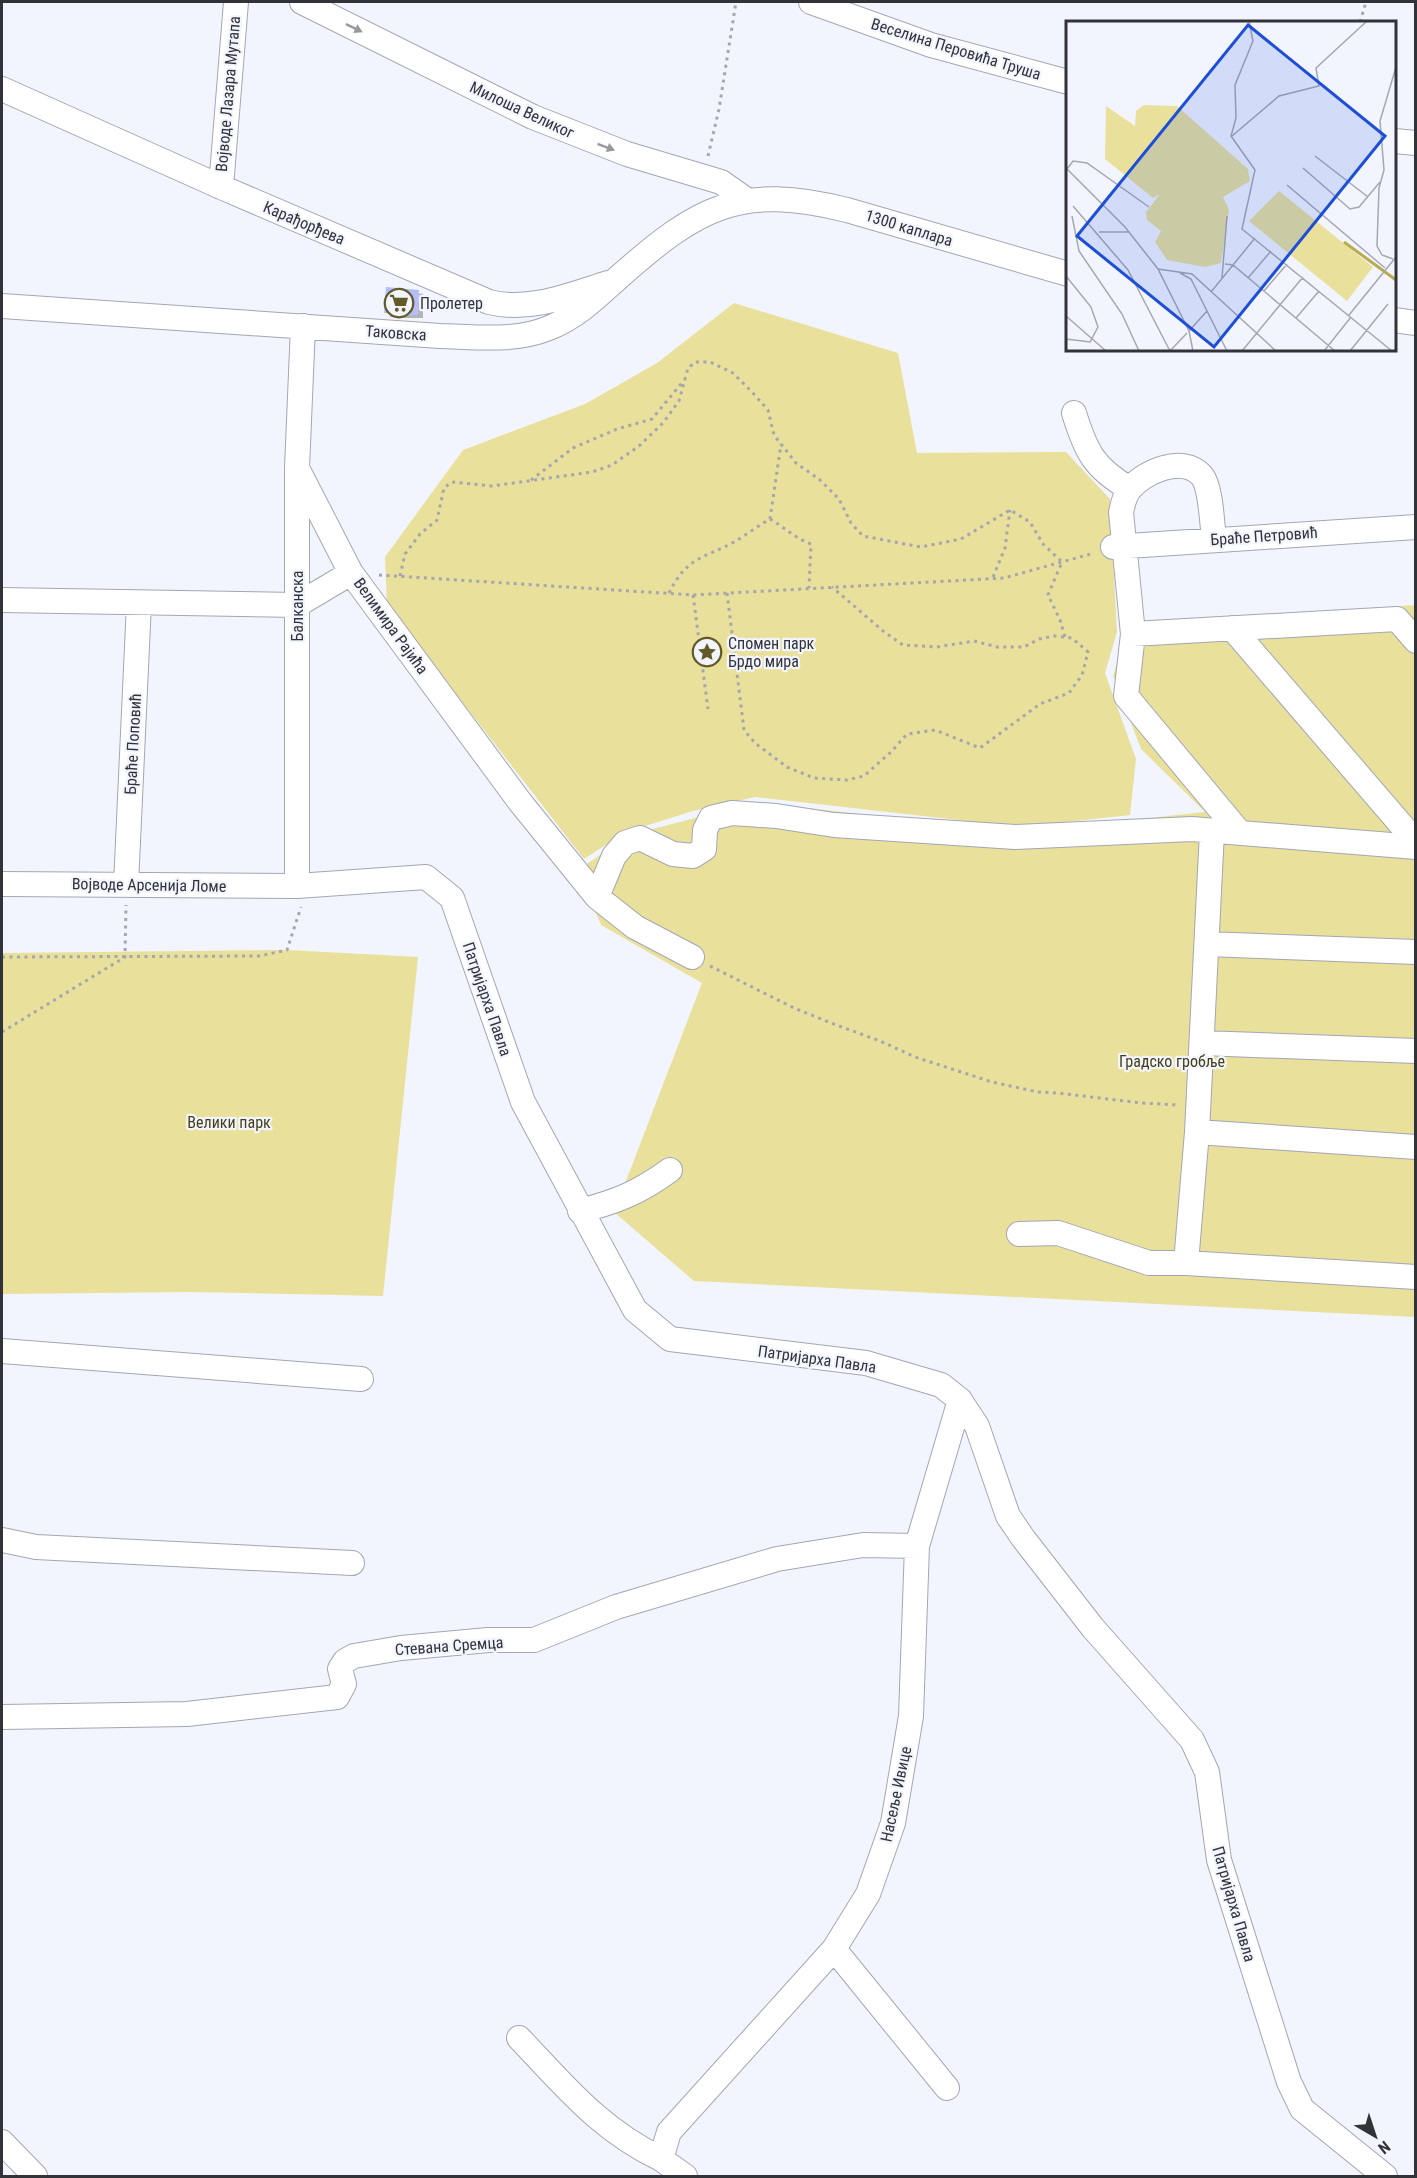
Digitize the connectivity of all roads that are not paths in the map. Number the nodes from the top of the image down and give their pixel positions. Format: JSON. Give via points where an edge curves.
{"nodes":[{"id":1,"x":236,"y":2,"type":"edge"},
{"id":2,"x":302,"y":2,"type":"edge"},
{"id":3,"x":811,"y":2,"type":"edge"},
{"id":4,"x":1066,"y":81,"type":"edge"},
{"id":5,"x":2,"y":89,"type":"edge"},
{"id":6,"x":1396,"y":141,"type":"edge"},
{"id":7,"x":1416,"y":143,"type":"edge"},
{"id":8,"x":221,"y":187,"type":"junction"},
{"id":9,"x":748,"y":201,"type":"junction"},
{"id":10,"x":1066,"y":273,"type":"edge"},
{"id":11,"x":615,"y":280,"type":"junction"},
{"id":12,"x":2,"y":306,"type":"edge"},
{"id":13,"x":1396,"y":320,"type":"edge"},
{"id":14,"x":1416,"y":323,"type":"edge"},
{"id":15,"x":303,"y":326,"type":"junction"},
{"id":16,"x":1074,"y":413,"type":"dead end"},
{"id":17,"x":297,"y":468,"type":"junction"},
{"id":18,"x":1130,"y":489,"type":"junction"},
{"id":19,"x":1416,"y":527,"type":"edge"},
{"id":20,"x":1214,"y":539,"type":"junction"},
{"id":21,"x":1118,"y":547,"type":"junction"},
{"id":22,"x":351,"y":573,"type":"junction"},
{"id":23,"x":2,"y":600,"type":"edge"},
{"id":24,"x":139,"y":603,"type":"junction"},
{"id":25,"x":297,"y":605,"type":"junction"},
{"id":26,"x":1232,"y":628,"type":"junction"},
{"id":27,"x":1133,"y":634,"type":"junction"},
{"id":28,"x":1416,"y":641,"type":"edge"},
{"id":29,"x":1212,"y":831,"type":"junction"},
{"id":30,"x":1240,"y":833,"type":"junction"},
{"id":31,"x":1416,"y":842,"type":"edge"},
{"id":32,"x":1416,"y":847,"type":"edge"},
{"id":33,"x":2,"y":884,"type":"edge"},
{"id":34,"x":126,"y":885,"type":"junction"},
{"id":35,"x":303,"y":886,"type":"junction"},
{"id":36,"x":589,"y":888,"type":"junction"},
{"id":37,"x":1207,"y":944,"type":"junction"},
{"id":38,"x":1416,"y":952,"type":"edge"},
{"id":39,"x":692,"y":957,"type":"road end"},
{"id":40,"x":1202,"y":1043,"type":"junction"},
{"id":41,"x":1416,"y":1051,"type":"edge"},
{"id":42,"x":1197,"y":1132,"type":"junction"},
{"id":43,"x":1416,"y":1147,"type":"edge"},
{"id":44,"x":670,"y":1170,"type":"dead end"},
{"id":45,"x":580,"y":1211,"type":"junction"},
{"id":46,"x":1019,"y":1234,"type":"dead end"},
{"id":47,"x":1186,"y":1263,"type":"junction"},
{"id":48,"x":1416,"y":1277,"type":"edge"},
{"id":49,"x":2,"y":1351,"type":"edge"},
{"id":50,"x":361,"y":1379,"type":"dead end"},
{"id":51,"x":960,"y":1400,"type":"junction"},
{"id":52,"x":2,"y":1540,"type":"edge"},
{"id":53,"x":917,"y":1546,"type":"junction"},
{"id":54,"x":352,"y":1563,"type":"dead end"},
{"id":55,"x":2,"y":1717,"type":"edge"},
{"id":56,"x":834,"y":1949,"type":"junction"},
{"id":57,"x":519,"y":2038,"type":"dead end"},
{"id":58,"x":947,"y":2088,"type":"dead end"},
{"id":59,"x":2,"y":2142,"type":"edge"},
{"id":60,"x":661,"y":2159,"type":"junction"},
{"id":61,"x":35,"y":2176,"type":"edge"},
{"id":62,"x":685,"y":2176,"type":"edge"},
{"id":63,"x":1385,"y":2176,"type":"edge"}],
"edges":[{"from":1,"to":8,"type":"street","name":"Војводе Лазара Мутапа"},
{"from":2,"to":9,"type":"street","name":"Милоша Великог","one_way":true,"via":[[533,117],[627,154],[704,176],[734,189]]},
{"from":3,"to":4,"type":"street","name":"Веселина Перовића Труша","via":[[931,45]]},
{"from":5,"to":8,"type":"street","name":"Карађорђева"},
{"from":6,"to":7,"type":"street"},
{"from":8,"to":11,"type":"street","name":"Карађорђева","via":[[500,305],[546,301]]},
{"from":9,"to":10,"type":"street","name":"1300 каплара","via":[[780,199],[827,205]]},
{"from":9,"to":11,"type":"street","name":"Таковска","via":[[728,204],[696,218],[662,240]]},
{"from":11,"to":15,"type":"street","name":"Таковска","via":[[567,319],[524,336],[485,338]]},
{"from":12,"to":15,"type":"street","name":"Таковска"},
{"from":13,"to":14,"type":"street"},
{"from":15,"to":17,"type":"street","name":"Балканска"},
{"from":16,"to":18,"type":"street","via":[[1092,459],[1110,478]]},
{"from":17,"to":22,"type":"street"},
{"from":17,"to":25,"type":"street","name":"Балканска"},
{"from":18,"to":20,"type":"street","via":[[1165,468],[1194,470],[1206,483]]},
{"from":18,"to":21,"type":"street","via":[[1124,497]]},
{"from":19,"to":20,"type":"street","name":"Браће Петровић"},
{"from":20,"to":21,"type":"street","name":"Браће Петровић"},
{"from":21,"to":27,"type":"street"},
{"from":22,"to":25,"type":"street","name":"Велимира Рајића"},
{"from":22,"to":36,"type":"street","name":"Велимира Рајића","via":[[520,802]]},
{"from":23,"to":24,"type":"street"},
{"from":24,"to":25,"type":"street"},
{"from":24,"to":34,"type":"street","name":"Браће Поповић"},
{"from":25,"to":35,"type":"street","name":"Балканска"},
{"from":26,"to":27,"type":"street"},
{"from":26,"to":28,"type":"street","via":[[1397,620]]},
{"from":26,"to":31,"type":"street"},
{"from":27,"to":30,"type":"street","via":[[1126,696]]},
{"from":29,"to":30,"type":"street"},
{"from":29,"to":36,"type":"street","via":[[1016,837],[834,825],[732,813],[711,818],[705,830],[704,849],[693,856],[673,854],[640,838],[625,843]]},
{"from":29,"to":37,"type":"street"},
{"from":30,"to":32,"type":"street"},
{"from":33,"to":34,"type":"street","name":"Војводе Арсенија Ломе"},
{"from":34,"to":35,"type":"street","name":"Војводе Арсенија Ломе"},
{"from":35,"to":45,"type":"street","name":"Патријарха Павла","via":[[426,877],[452,898],[522,1102]]},
{"from":36,"to":39,"type":"street","name":"Велимира Рајића","via":[[634,927]]},
{"from":37,"to":38,"type":"street"},
{"from":37,"to":40,"type":"street"},
{"from":40,"to":41,"type":"street"},
{"from":40,"to":42,"type":"street"},
{"from":42,"to":43,"type":"street"},
{"from":42,"to":47,"type":"street"},
{"from":44,"to":45,"type":"street","via":[[648,1187]]},
{"from":45,"to":51,"type":"street","name":"Патријарха Павла","via":[[635,1310],[670,1339],[866,1363],[941,1385]]},
{"from":46,"to":47,"type":"street","via":[[1058,1233],[1149,1263]]},
{"from":47,"to":48,"type":"street"},
{"from":49,"to":50,"type":"street"},
{"from":51,"to":53,"type":"street","name":"Насеље Ивице"},
{"from":51,"to":63,"type":"street","name":"Патријарха Павла","via":[[976,1426],[1008,1516],[1023,1539],[1093,1628],[1192,1740],[1207,1772],[1219,1860],[1289,2082],[1302,2109]]},
{"from":52,"to":54,"type":"street","via":[[36,1547]]},
{"from":53,"to":55,"type":"street","name":"Стевана Сремца","via":[[863,1545],[777,1559],[616,1607],[534,1640],[488,1640],[354,1656],[340,1669],[344,1684],[337,1697],[187,1714]]},
{"from":53,"to":56,"type":"street","name":"Насеље Ивице","via":[[911,1716],[893,1823],[868,1894]]},
{"from":56,"to":58,"type":"street"},
{"from":56,"to":60,"type":"street","name":"Насеље Ивице","via":[[669,2132]]},
{"from":57,"to":60,"type":"street","via":[[593,2115],[615,2133]]},
{"from":59,"to":61,"type":"street"},
{"from":60,"to":62,"type":"street"}]}
